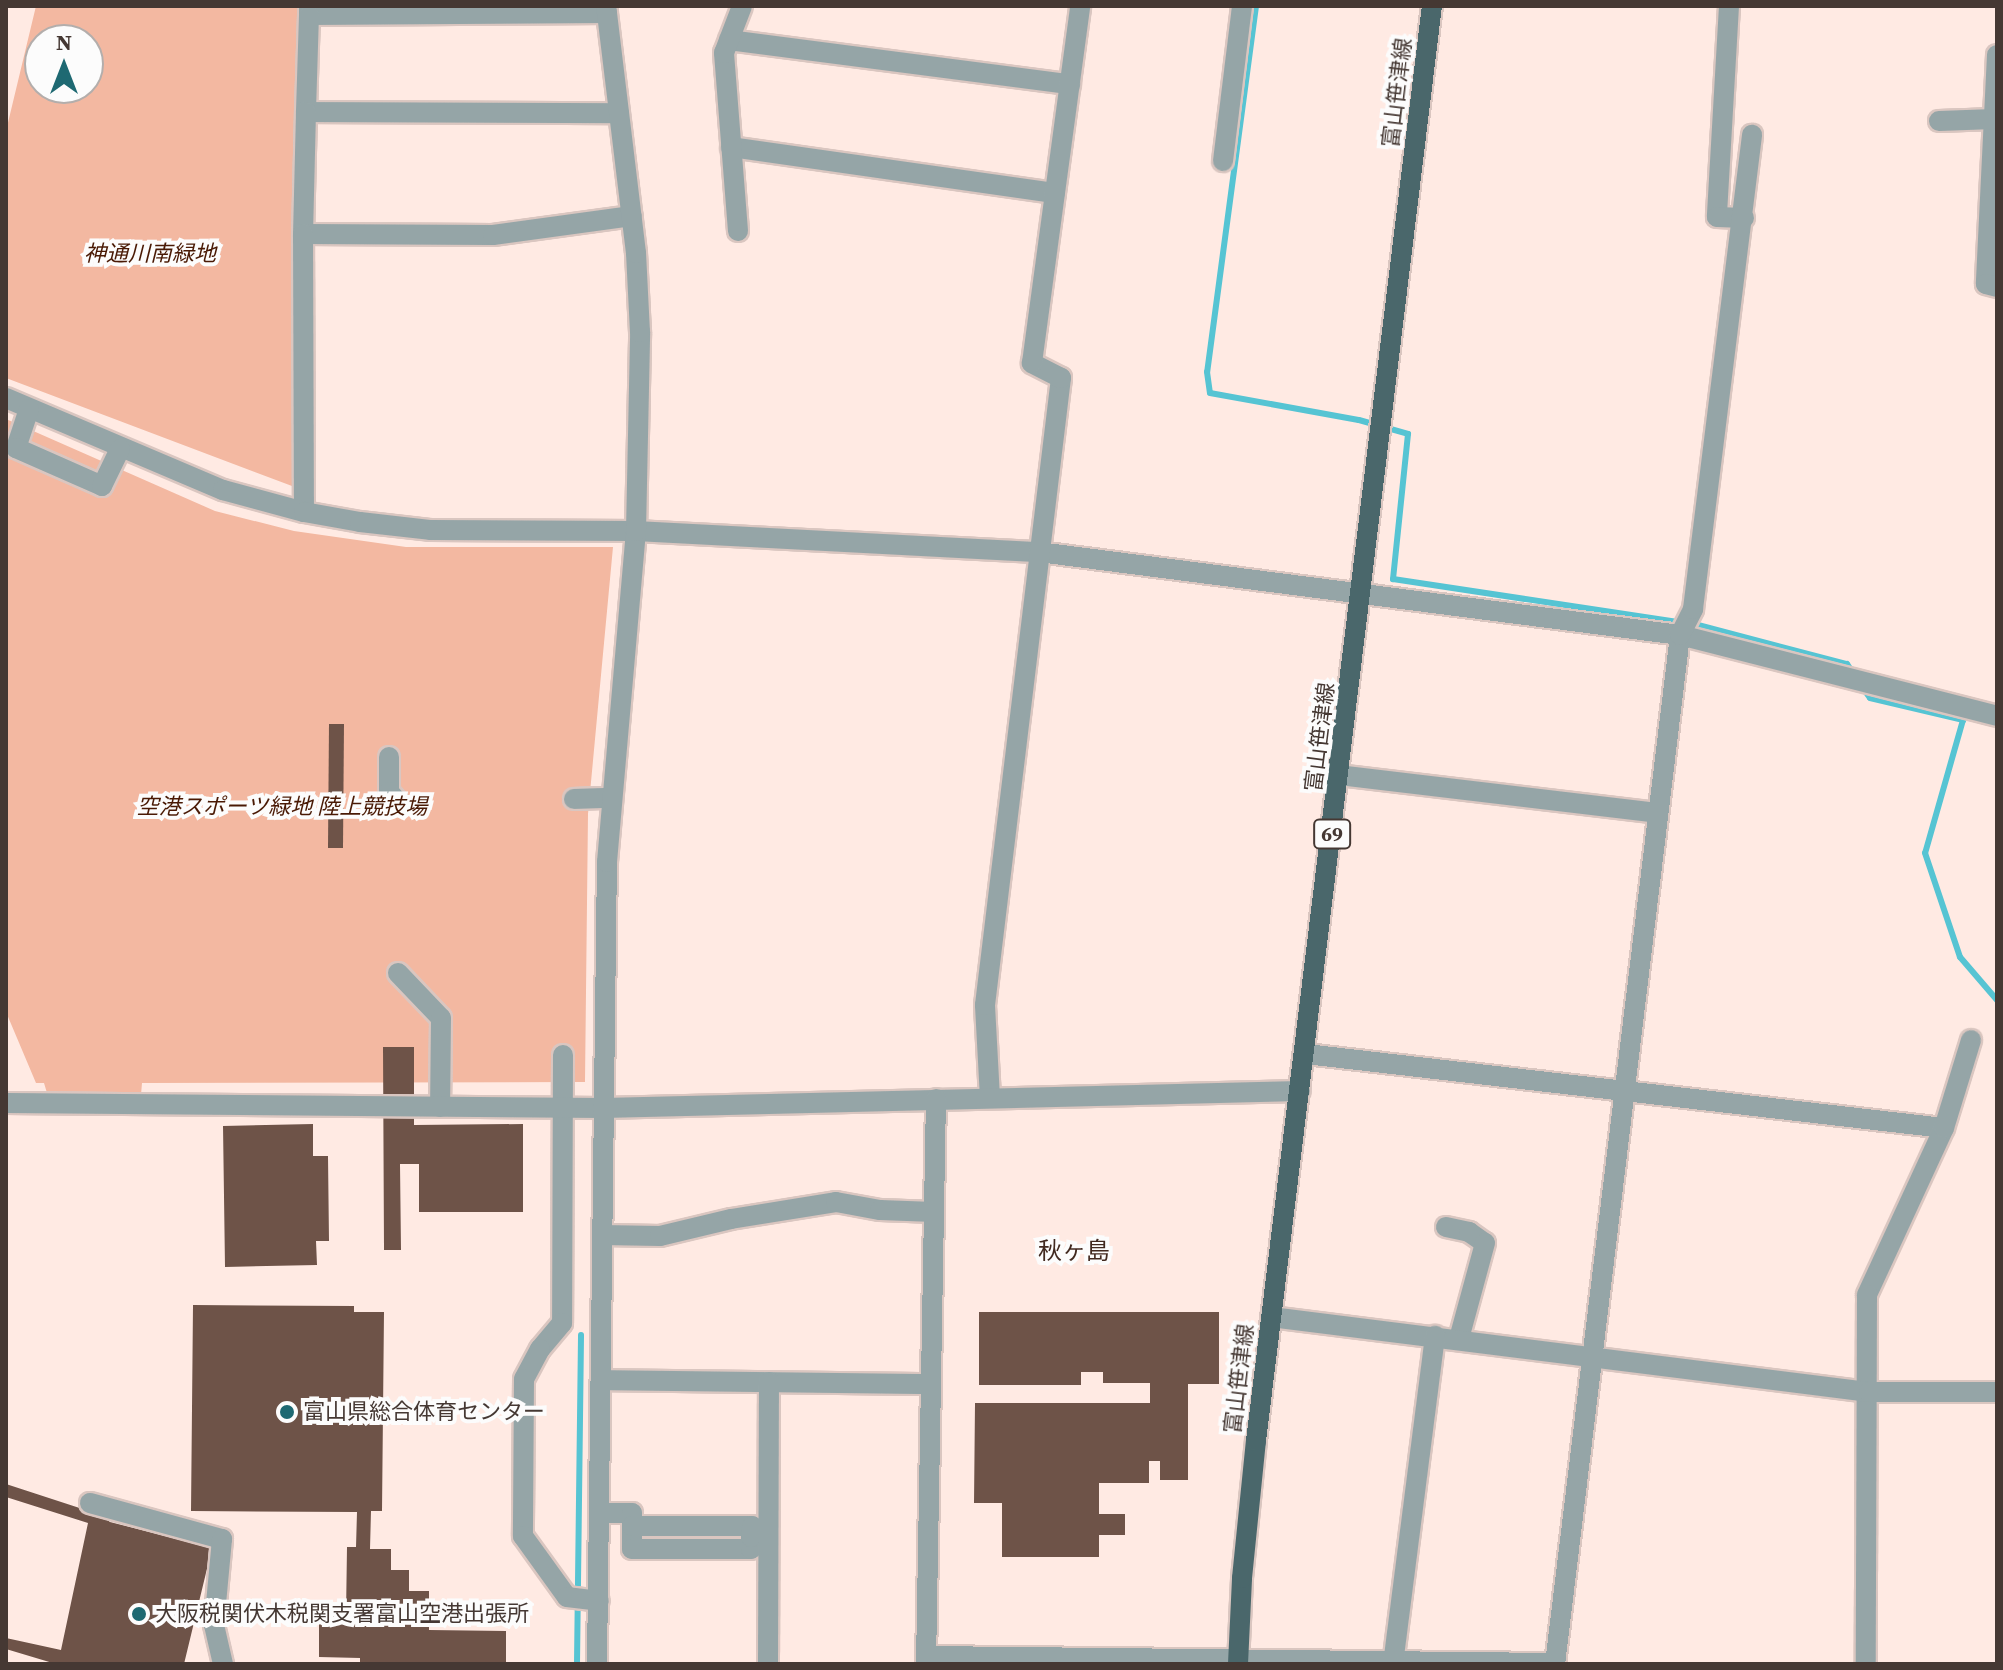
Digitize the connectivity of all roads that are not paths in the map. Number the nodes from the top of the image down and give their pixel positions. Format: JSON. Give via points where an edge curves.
{"nodes":[{"id":1,"x":742,"y":6,"type":"edge"},
{"id":2,"x":1080,"y":6,"type":"edge"},
{"id":3,"x":1242,"y":6,"type":"edge"},
{"id":4,"x":1432,"y":6,"type":"edge"},
{"id":5,"x":1729,"y":6,"type":"edge"},
{"id":6,"x":606,"y":9,"type":"edge"},
{"id":7,"x":309,"y":10,"type":"edge"},
{"id":8,"x":729,"y":40,"type":"junction"},
{"id":9,"x":1997,"y":55,"type":"edge"},
{"id":10,"x":1070,"y":84,"type":"junction"},
{"id":11,"x":306,"y":112,"type":"junction"},
{"id":12,"x":619,"y":113,"type":"junction"},
{"id":13,"x":1994,"y":119,"type":"junction"},
{"id":14,"x":1939,"y":121,"type":"dead end"},
{"id":15,"x":1752,"y":135,"type":"dead end"},
{"id":16,"x":731,"y":147,"type":"junction"},
{"id":17,"x":1223,"y":161,"type":"dead end"},
{"id":18,"x":1055,"y":193,"type":"junction"},
{"id":19,"x":1993,"y":210,"type":"edge"},
{"id":20,"x":632,"y":216,"type":"junction"},
{"id":21,"x":1744,"y":218,"type":"junction"},
{"id":22,"x":738,"y":231,"type":"dead end"},
{"id":23,"x":303,"y":234,"type":"junction"},
{"id":24,"x":1997,"y":287,"type":"edge"},
{"id":25,"x":6,"y":398,"type":"edge"},
{"id":26,"x":29,"y":409,"type":"junction"},
{"id":27,"x":120,"y":449,"type":"junction"},
{"id":28,"x":304,"y":512,"type":"junction"},
{"id":29,"x":636,"y":531,"type":"junction"},
{"id":30,"x":1039,"y":552,"type":"junction"},
{"id":31,"x":1361,"y":595,"type":"junction"},
{"id":32,"x":1680,"y":635,"type":"junction"},
{"id":33,"x":1997,"y":716,"type":"edge"},
{"id":34,"x":389,"y":757,"type":"dead end"},
{"id":35,"x":1339,"y":775,"type":"junction"},
{"id":36,"x":610,"y":798,"type":"junction"},
{"id":37,"x":574,"y":799,"type":"dead end"},
{"id":38,"x":398,"y":802,"type":"dead end"},
{"id":39,"x":1658,"y":813,"type":"junction"},
{"id":40,"x":398,"y":973,"type":"dead end"},
{"id":41,"x":1971,"y":1040,"type":"dead end"},
{"id":42,"x":1306,"y":1054,"type":"junction"},
{"id":43,"x":563,"y":1055,"type":"dead end"},
{"id":44,"x":1300,"y":1091,"type":"junction"},
{"id":45,"x":1623,"y":1091,"type":"junction"},
{"id":46,"x":990,"y":1098,"type":"junction"},
{"id":47,"x":936,"y":1099,"type":"junction"},
{"id":48,"x":6,"y":1103,"type":"edge"},
{"id":49,"x":440,"y":1107,"type":"junction"},
{"id":50,"x":561,"y":1108,"type":"junction"},
{"id":51,"x":603,"y":1108,"type":"junction"},
{"id":52,"x":1944,"y":1128,"type":"junction"},
{"id":53,"x":934,"y":1212,"type":"junction"},
{"id":54,"x":1446,"y":1227,"type":"dead end"},
{"id":55,"x":602,"y":1235,"type":"junction"},
{"id":56,"x":1271,"y":1317,"type":"junction"},
{"id":57,"x":1435,"y":1336,"type":"junction"},
{"id":58,"x":1459,"y":1339,"type":"junction"},
{"id":59,"x":1591,"y":1355,"type":"junction"},
{"id":60,"x":602,"y":1380,"type":"junction"},
{"id":61,"x":769,"y":1382,"type":"junction"},
{"id":62,"x":930,"y":1384,"type":"junction"},
{"id":63,"x":1869,"y":1392,"type":"junction"},
{"id":64,"x":1997,"y":1392,"type":"edge"},
{"id":65,"x":90,"y":1503,"type":"dead end"},
{"id":66,"x":600,"y":1513,"type":"junction"},
{"id":67,"x":760,"y":1537,"type":"junction"},
{"id":68,"x":584,"y":1600,"type":"junction"},
{"id":69,"x":926,"y":1660,"type":"edge"},
{"id":70,"x":1238,"y":1663,"type":"edge"},
{"id":71,"x":1393,"y":1663,"type":"edge"},
{"id":72,"x":223,"y":1664,"type":"edge"},
{"id":73,"x":597,"y":1664,"type":"edge"},
{"id":74,"x":768,"y":1664,"type":"edge"},
{"id":75,"x":1555,"y":1664,"type":"edge"},
{"id":76,"x":1866,"y":1664,"type":"edge"}],
"edges":[{"from":1,"to":8,"type":"street"},
{"from":2,"to":10,"type":"street"},
{"from":3,"to":17,"type":"street"},
{"from":4,"to":31,"type":"main road","name":"富山笹津線","number":"69"},
{"from":5,"to":21,"type":"street","via":[[1717,217]]},
{"from":6,"to":7,"type":"street"},
{"from":6,"to":12,"type":"street"},
{"from":7,"to":11,"type":"street"},
{"from":8,"to":10,"type":"street"},
{"from":8,"to":16,"type":"street","via":[[724,53]]},
{"from":9,"to":13,"type":"street"},
{"from":10,"to":18,"type":"street"},
{"from":11,"to":12,"type":"street"},
{"from":11,"to":23,"type":"street"},
{"from":12,"to":20,"type":"street"},
{"from":13,"to":14,"type":"street"},
{"from":13,"to":19,"type":"street"},
{"from":15,"to":21,"type":"street"},
{"from":16,"to":18,"type":"street"},
{"from":16,"to":22,"type":"street"},
{"from":18,"to":30,"type":"street","via":[[1032,363],[1061,378]]},
{"from":19,"to":24,"type":"street","via":[[1986,284]]},
{"from":20,"to":23,"type":"street","via":[[493,235]]},
{"from":20,"to":29,"type":"street","via":[[640,332]]},
{"from":21,"to":32,"type":"street","via":[[1693,609]]},
{"from":23,"to":28,"type":"street"},
{"from":25,"to":26,"type":"street"},
{"from":26,"to":27,"type":"street"},
{"from":26,"to":27,"type":"street","via":[[16,448],[102,486]]},
{"from":27,"to":28,"type":"street","via":[[223,490]]},
{"from":28,"to":29,"type":"street","via":[[430,530]]},
{"from":29,"to":30,"type":"street"},
{"from":29,"to":36,"type":"street"},
{"from":30,"to":31,"type":"street"},
{"from":30,"to":46,"type":"street","via":[[985,1005]]},
{"from":31,"to":32,"type":"street"},
{"from":31,"to":35,"type":"main road","name":"富山笹津線","number":"69"},
{"from":32,"to":33,"type":"street"},
{"from":32,"to":39,"type":"street"},
{"from":34,"to":38,"type":"street","via":[[389,792]]},
{"from":35,"to":39,"type":"street"},
{"from":35,"to":42,"type":"main road","name":"富山笹津線","number":"69"},
{"from":36,"to":37,"type":"street"},
{"from":36,"to":51,"type":"street"},
{"from":39,"to":45,"type":"street"},
{"from":40,"to":49,"type":"street","via":[[441,1018]]},
{"from":41,"to":52,"type":"street"},
{"from":42,"to":44,"type":"main road","name":"富山笹津線","number":"69"},
{"from":42,"to":45,"type":"street"},
{"from":43,"to":50,"type":"street"},
{"from":44,"to":46,"type":"street"},
{"from":44,"to":56,"type":"main road","name":"富山笹津線","number":"69"},
{"from":45,"to":52,"type":"street"},
{"from":45,"to":59,"type":"street"},
{"from":46,"to":47,"type":"street"},
{"from":47,"to":51,"type":"street"},
{"from":47,"to":53,"type":"street"},
{"from":48,"to":49,"type":"street","via":[[156,1110]]},
{"from":49,"to":50,"type":"street"},
{"from":50,"to":51,"type":"street"},
{"from":50,"to":68,"type":"street","via":[[562,1323],[524,1379],[523,1536]]},
{"from":51,"to":55,"type":"street"},
{"from":52,"to":63,"type":"street","via":[[1867,1295]]},
{"from":53,"to":55,"type":"street","via":[[836,1202],[660,1236]]},
{"from":53,"to":62,"type":"street"},
{"from":54,"to":58,"type":"street","via":[[1469,1232],[1485,1243]]},
{"from":55,"to":60,"type":"street"},
{"from":56,"to":57,"type":"street"},
{"from":56,"to":70,"type":"main road","name":"富山笹津線","number":"69"},
{"from":57,"to":58,"type":"street"},
{"from":57,"to":71,"type":"street"},
{"from":58,"to":59,"type":"street"},
{"from":59,"to":63,"type":"street"},
{"from":59,"to":75,"type":"street"},
{"from":60,"to":61,"type":"street"},
{"from":60,"to":66,"type":"street"},
{"from":61,"to":62,"type":"street"},
{"from":61,"to":67,"type":"street"},
{"from":62,"to":69,"type":"street"},
{"from":63,"to":64,"type":"street"},
{"from":63,"to":76,"type":"street"},
{"from":65,"to":72,"type":"street","via":[[154,1514],[222,1539],[214,1625]]},
{"from":66,"to":67,"type":"street","via":[[632,1513],[632,1549],[751,1549]]},
{"from":66,"to":68,"type":"street"},
{"from":67,"to":74,"type":"street"},
{"from":68,"to":73,"type":"street"},
{"from":69,"to":70,"type":"street"},
{"from":70,"to":71,"type":"street"},
{"from":71,"to":75,"type":"street"}]}
